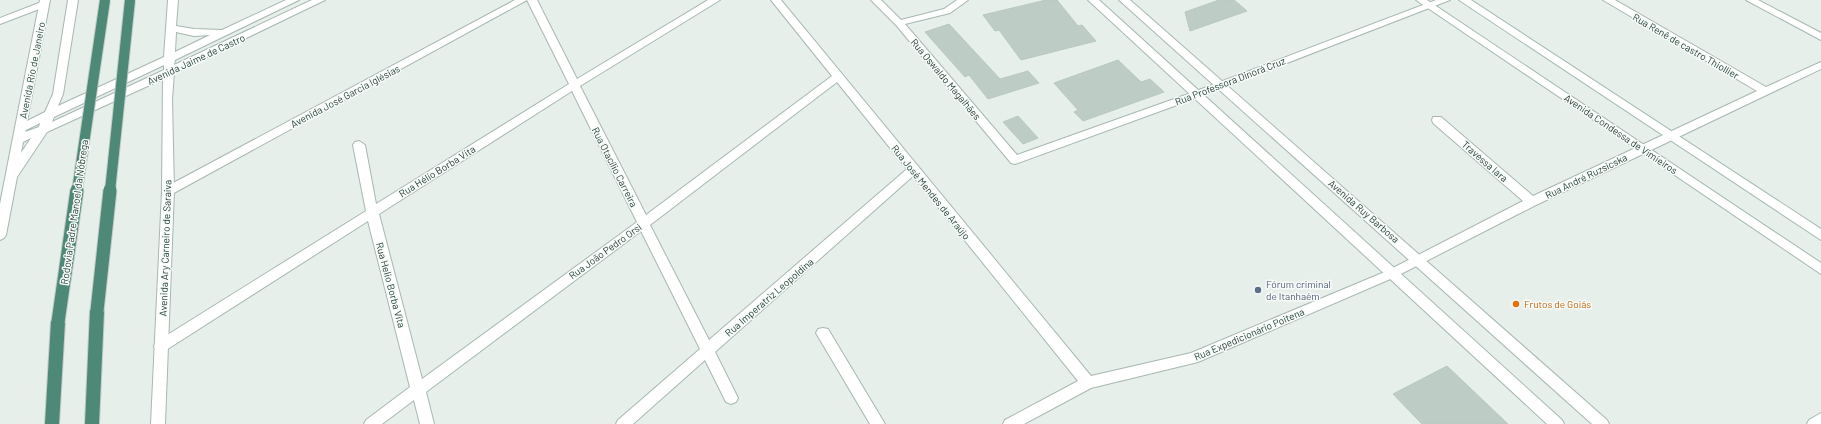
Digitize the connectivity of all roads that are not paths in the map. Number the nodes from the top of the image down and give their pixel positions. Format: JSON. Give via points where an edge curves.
{"nodes":[{"id":1,"x":73,"y":0,"type":"edge"},
{"id":2,"x":105,"y":0,"type":"edge"},
{"id":3,"x":130,"y":0,"type":"edge"},
{"id":4,"x":173,"y":0,"type":"edge"},
{"id":5,"x":294,"y":0,"type":"edge"},
{"id":6,"x":320,"y":0,"type":"edge"},
{"id":7,"x":522,"y":0,"type":"edge"},
{"id":8,"x":532,"y":0,"type":"edge"},
{"id":9,"x":715,"y":0,"type":"edge"},
{"id":10,"x":776,"y":0,"type":"edge"},
{"id":11,"x":876,"y":0,"type":"edge"},
{"id":12,"x":963,"y":0,"type":"edge"},
{"id":13,"x":1093,"y":0,"type":"edge"},
{"id":14,"x":1124,"y":0,"type":"edge"},
{"id":15,"x":1445,"y":0,"type":"edge"},
{"id":16,"x":1464,"y":0,"type":"edge"},
{"id":17,"x":1608,"y":0,"type":"edge"},
{"id":18,"x":1751,"y":0,"type":"edge"},
{"id":19,"x":44,"y":2,"type":"edge"},
{"id":20,"x":1425,"y":3,"type":"edge"},
{"id":21,"x":0,"y":21,"type":"edge"},
{"id":22,"x":899,"y":23,"type":"junction"},
{"id":23,"x":170,"y":27,"type":"junction"},
{"id":24,"x":226,"y":32,"type":"junction"},
{"id":25,"x":1821,"y":37,"type":"edge"},
{"id":26,"x":168,"y":59,"type":"junction"},
{"id":27,"x":1821,"y":65,"type":"edge"},
{"id":28,"x":169,"y":72,"type":"junction"},
{"id":29,"x":837,"y":77,"type":"junction"},
{"id":30,"x":574,"y":85,"type":"junction"},
{"id":31,"x":1220,"y":85,"type":"junction"},
{"id":32,"x":1765,"y":91,"type":"junction"},
{"id":33,"x":58,"y":94,"type":"junction"},
{"id":34,"x":94,"y":94,"type":"junction"},
{"id":35,"x":1195,"y":95,"type":"junction"},
{"id":36,"x":50,"y":116,"type":"junction"},
{"id":37,"x":71,"y":118,"type":"junction"},
{"id":38,"x":1437,"y":120,"type":"dead end"},
{"id":39,"x":21,"y":128,"type":"junction"},
{"id":40,"x":43,"y":130,"type":"junction"},
{"id":41,"x":1671,"y":136,"type":"junction"},
{"id":42,"x":17,"y":140,"type":"junction"},
{"id":43,"x":359,"y":145,"type":"dead end"},
{"id":44,"x":32,"y":147,"type":"junction"},
{"id":45,"x":1644,"y":148,"type":"junction"},
{"id":46,"x":1015,"y":160,"type":"joint"},
{"id":47,"x":913,"y":170,"type":"junction"},
{"id":48,"x":12,"y":175,"type":"junction"},
{"id":49,"x":168,"y":191,"type":"junction"},
{"id":50,"x":1532,"y":202,"type":"junction"},
{"id":51,"x":372,"y":212,"type":"junction"},
{"id":52,"x":644,"y":223,"type":"junction"},
{"id":53,"x":0,"y":235,"type":"edge"},
{"id":54,"x":1821,"y":235,"type":"edge"},
{"id":55,"x":1418,"y":259,"type":"junction"},
{"id":56,"x":1821,"y":269,"type":"edge"},
{"id":57,"x":1391,"y":274,"type":"junction"},
{"id":58,"x":823,"y":333,"type":"dead end"},
{"id":59,"x":161,"y":346,"type":"junction"},
{"id":60,"x":708,"y":351,"type":"junction"},
{"id":61,"x":1088,"y":383,"type":"junction"},
{"id":62,"x":419,"y":389,"type":"junction"},
{"id":63,"x":731,"y":398,"type":"dead end"},
{"id":64,"x":1821,"y":419,"type":"edge"},
{"id":65,"x":52,"y":424,"type":"edge"},
{"id":66,"x":92,"y":424,"type":"edge"},
{"id":67,"x":158,"y":424,"type":"edge"},
{"id":68,"x":371,"y":424,"type":"edge"},
{"id":69,"x":427,"y":424,"type":"edge"},
{"id":70,"x":623,"y":424,"type":"edge"},
{"id":71,"x":878,"y":424,"type":"edge"},
{"id":72,"x":1010,"y":424,"type":"edge"},
{"id":73,"x":1557,"y":424,"type":"edge"},
{"id":74,"x":1602,"y":424,"type":"edge"},
{"id":75,"x":1814,"y":424,"type":"edge"}],
"edges":[{"from":1,"to":33,"type":"street"},
{"from":2,"to":65,"type":"highway","name":"Rodovia Padre Manoel da Nóbrega","bridge":true,"via":[[58,322]]},
{"from":3,"to":66,"type":"highway","bridge":true,"via":[[97,311]]},
{"from":4,"to":23,"type":"street","name":"Avenida Ary Carneiro de Saraiva"},
{"from":5,"to":24,"type":"street","name":"Avenida Jaime de Castro"},
{"from":6,"to":28,"type":"street","name":"Avenida Jaime de Castro"},
{"from":7,"to":49,"type":"street","name":"Avenida José Garcia Iglésias"},
{"from":8,"to":30,"type":"street","name":"Rua Otacílio Carreira"},
{"from":9,"to":30,"type":"street","name":"Rua Hélio Borba Vita"},
{"from":10,"to":29,"type":"street","name":"Rua José Mendes de Araújo"},
{"from":11,"to":22,"type":"street","name":"Rua Oswaldo Magalhães"},
{"from":12,"to":22,"type":"street","via":[[947,11]]},
{"from":13,"to":35,"type":"street"},
{"from":14,"to":31,"type":"street","name":"Avenida Ruy Barbosa"},
{"from":15,"to":20,"type":"street","name":"Rua Professora Dinorá Cruz"},
{"from":16,"to":41,"type":"street"},
{"from":17,"to":32,"type":"street","name":"Rua Renê de castro Thiollier"},
{"from":18,"to":25,"type":"street"},
{"from":19,"to":21,"type":"street"},
{"from":19,"to":39,"type":"street","name":"Avenida Rio de Janeiro"},
{"from":20,"to":31,"type":"street","name":"Rua Professora Dinorá Cruz"},
{"from":20,"to":45,"type":"street","name":"Avenida Condessa de Vimieiros"},
{"from":22,"to":46,"type":"street","name":"Rua Oswaldo Magalhães"},
{"from":23,"to":24,"type":"street","via":[[193,33]]},
{"from":23,"to":26,"type":"street","name":"Avenida Ary Carneiro de Saraiva"},
{"from":24,"to":26,"type":"street","name":"Avenida Jaime de Castro"},
{"from":26,"to":28,"type":"street","name":"Avenida Ary Carneiro de Saraiva"},
{"from":26,"to":34,"type":"street","name":"Avenida Jaime de Castro"},
{"from":27,"to":32,"type":"street","name":"Rua André Ruzsicska"},
{"from":28,"to":37,"type":"street","name":"Avenida Jaime de Castro"},
{"from":28,"to":49,"type":"street","name":"Avenida Ary Carneiro de Saraiva","via":[[166,99]]},
{"from":29,"to":47,"type":"street","name":"Rua José Mendes de Araújo"},
{"from":29,"to":52,"type":"street","name":"Rua João Pedro Orsi"},
{"from":30,"to":51,"type":"street","name":"Rua Hélio Borba Vita"},
{"from":30,"to":52,"type":"street","name":"Rua Otacílio Carreira"},
{"from":31,"to":35,"type":"street","name":"Rua Professora Dinorá Cruz"},
{"from":31,"to":55,"type":"street","name":"Avenida Ruy Barbosa"},
{"from":32,"to":41,"type":"street","name":"Rua André Ruzsicska"},
{"from":33,"to":34,"type":"street","via":[[69,97]]},
{"from":33,"to":36,"type":"street"},
{"from":34,"to":36,"type":"street","name":"Avenida Jaime de Castro"},
{"from":35,"to":46,"type":"street","name":"Rua Professora Dinorá Cruz"},
{"from":35,"to":57,"type":"street"},
{"from":36,"to":39,"type":"street","name":"Avenida Jaime de Castro"},
{"from":36,"to":40,"type":"street"},
{"from":37,"to":40,"type":"street"},
{"from":37,"to":44,"type":"street"},
{"from":38,"to":50,"type":"street","name":"Travessa Iara"},
{"from":39,"to":42,"type":"street","name":"Avenida Rio de Janeiro"},
{"from":40,"to":42,"type":"street"},
{"from":40,"to":44,"type":"street"},
{"from":41,"to":45,"type":"street","name":"Rua André Ruzsicska"},
{"from":41,"to":54,"type":"street"},
{"from":42,"to":48,"type":"street","name":"Avenida Rio de Janeiro"},
{"from":43,"to":51,"type":"street","name":"Rua Helio Borba Vita"},
{"from":44,"to":48,"type":"street"},
{"from":45,"to":50,"type":"street","name":"Rua André Ruzsicska"},
{"from":45,"to":56,"type":"street","name":"Avenida Condessa de Vimieiros"},
{"from":47,"to":60,"type":"street","name":"Rua Imperatriz Leopoldina"},
{"from":47,"to":61,"type":"street","name":"Rua José Mendes de Araújo"},
{"from":48,"to":53,"type":"street","name":"Avenida Rio de Janeiro"},
{"from":49,"to":59,"type":"street","name":"Avenida Ary Carneiro de Saraiva"},
{"from":50,"to":55,"type":"street","name":"Rua André Ruzsicska"},
{"from":51,"to":59,"type":"street","name":"Rua Hélio Borba Vita"},
{"from":51,"to":62,"type":"street","name":"Rua Helio Borba Vita"},
{"from":52,"to":60,"type":"street","name":"Rua Otacílio Carreira"},
{"from":52,"to":62,"type":"street","name":"Rua João Pedro Orsi"},
{"from":55,"to":57,"type":"street","name":"Rua Expedicionário Poitena"},
{"from":55,"to":74,"type":"street","name":"Avenida Ruy Barbosa"},
{"from":57,"to":61,"type":"street","name":"Rua Expedicionário Poitena","via":[[1193,358]]},
{"from":57,"to":73,"type":"street"},
{"from":58,"to":71,"type":"street"},
{"from":59,"to":67,"type":"street","name":"Avenida Ary Carneiro de Saraiva"},
{"from":60,"to":63,"type":"street","name":"Rua Otacílio Carreira"},
{"from":60,"to":70,"type":"street","name":"Rua Imperatriz Leopoldina"},
{"from":61,"to":72,"type":"street","name":"Rua Expedicionário Poitena"},
{"from":62,"to":68,"type":"street","name":"Rua João Pedro Orsi"},
{"from":62,"to":69,"type":"street","name":"Rua Helio Borba Vita"},
{"from":64,"to":75,"type":"street"}]}
